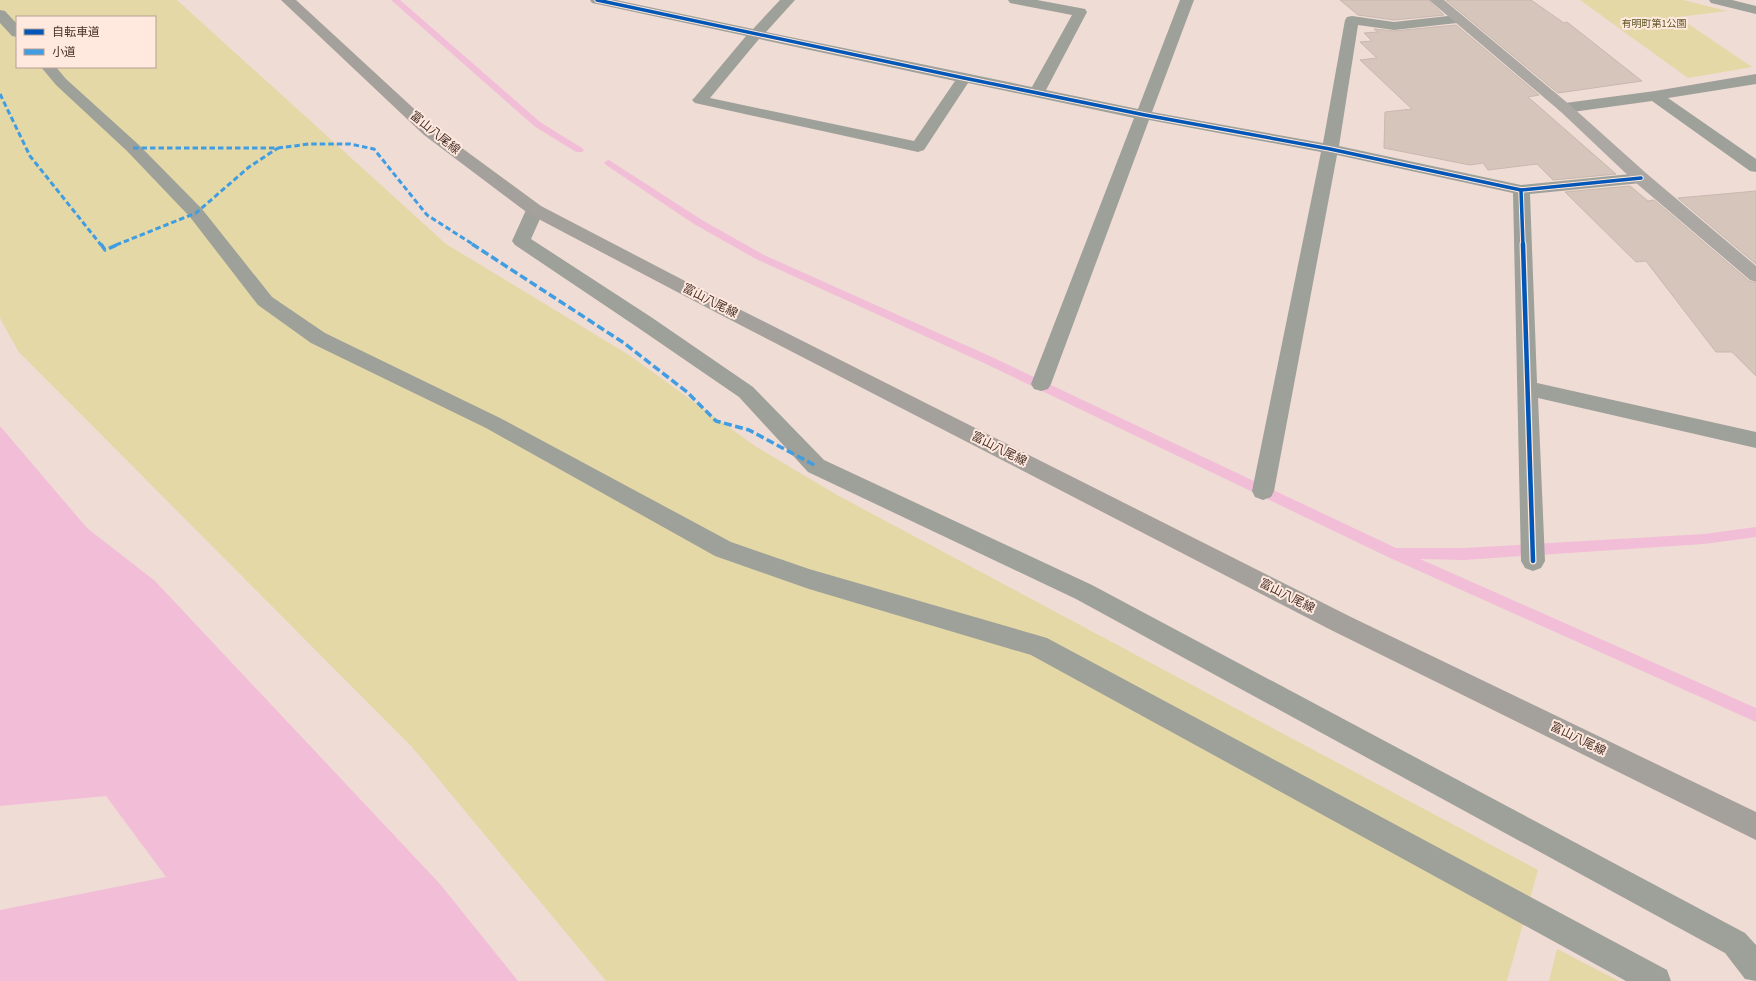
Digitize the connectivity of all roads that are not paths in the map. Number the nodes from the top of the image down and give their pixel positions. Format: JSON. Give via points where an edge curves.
{"nodes":[{"id":1,"x":288,"y":0,"type":"edge"},
{"id":2,"x":597,"y":0,"type":"edge"},
{"id":3,"x":788,"y":0,"type":"edge"},
{"id":4,"x":1017,"y":0,"type":"edge"},
{"id":5,"x":1187,"y":0,"type":"edge"},
{"id":6,"x":1436,"y":0,"type":"edge"},
{"id":7,"x":1716,"y":0,"type":"edge"},
{"id":8,"x":1756,"y":10,"type":"edge"},
{"id":9,"x":0,"y":14,"type":"edge"},
{"id":10,"x":1457,"y":18,"type":"junction"},
{"id":11,"x":16,"y":32,"type":"edge"},
{"id":12,"x":755,"y":35,"type":"junction"},
{"id":13,"x":49,"y":68,"type":"edge"},
{"id":14,"x":964,"y":78,"type":"junction"},
{"id":15,"x":1756,"y":79,"type":"edge"},
{"id":16,"x":1037,"y":93,"type":"junction"},
{"id":17,"x":1655,"y":96,"type":"junction"},
{"id":18,"x":1565,"y":108,"type":"junction"},
{"id":19,"x":1145,"y":115,"type":"junction"},
{"id":20,"x":1330,"y":149,"type":"junction"},
{"id":21,"x":1756,"y":168,"type":"edge"},
{"id":22,"x":1641,"y":178,"type":"junction"},
{"id":23,"x":1521,"y":190,"type":"junction"},
{"id":24,"x":535,"y":210,"type":"junction"},
{"id":25,"x":1756,"y":276,"type":"edge"},
{"id":26,"x":1041,"y":384,"type":"dead end"},
{"id":27,"x":1527,"y":388,"type":"junction"},
{"id":28,"x":1756,"y":440,"type":"edge"},
{"id":29,"x":1263,"y":490,"type":"dead end"},
{"id":30,"x":1533,"y":561,"type":"dead end"},
{"id":31,"x":1756,"y":826,"type":"edge"},
{"id":32,"x":1756,"y":968,"type":"edge"},
{"id":33,"x":1656,"y":981,"type":"edge"}],
"edges":[{"from":1,"to":24,"type":"main road","name":"富山八尾線","via":[[430,132]]},
{"from":2,"to":12,"type":"street"},
{"from":3,"to":12,"type":"street"},
{"from":4,"to":16,"type":"street","via":[[1080,12]]},
{"from":5,"to":19,"type":"street"},
{"from":6,"to":10,"type":"street"},
{"from":7,"to":8,"type":"street"},
{"from":9,"to":11,"type":"street"},
{"from":10,"to":18,"type":"street"},
{"from":10,"to":20,"type":"street","via":[[1394,26],[1352,20]]},
{"from":12,"to":14,"type":"street"},
{"from":12,"to":14,"type":"street","via":[[700,100],[918,147]]},
{"from":13,"to":33,"type":"street","via":[[133,148],[196,213],[265,301],[318,338],[493,422],[723,549],[809,579],[1038,646]]},
{"from":14,"to":16,"type":"street"},
{"from":15,"to":17,"type":"street"},
{"from":16,"to":19,"type":"street"},
{"from":17,"to":18,"type":"street"},
{"from":17,"to":21,"type":"street"},
{"from":18,"to":22,"type":"street"},
{"from":19,"to":20,"type":"street"},
{"from":19,"to":26,"type":"street"},
{"from":20,"to":23,"type":"street"},
{"from":20,"to":29,"type":"street"},
{"from":22,"to":23,"type":"street"},
{"from":22,"to":25,"type":"street"},
{"from":23,"to":27,"type":"street"},
{"from":24,"to":31,"type":"main road","name":"富山八尾線","via":[[1342,624]]},
{"from":24,"to":32,"type":"street","via":[[521,241],[746,392],[816,466],[1084,592],[1735,943]]},
{"from":27,"to":28,"type":"street"},
{"from":27,"to":30,"type":"street"}]}
